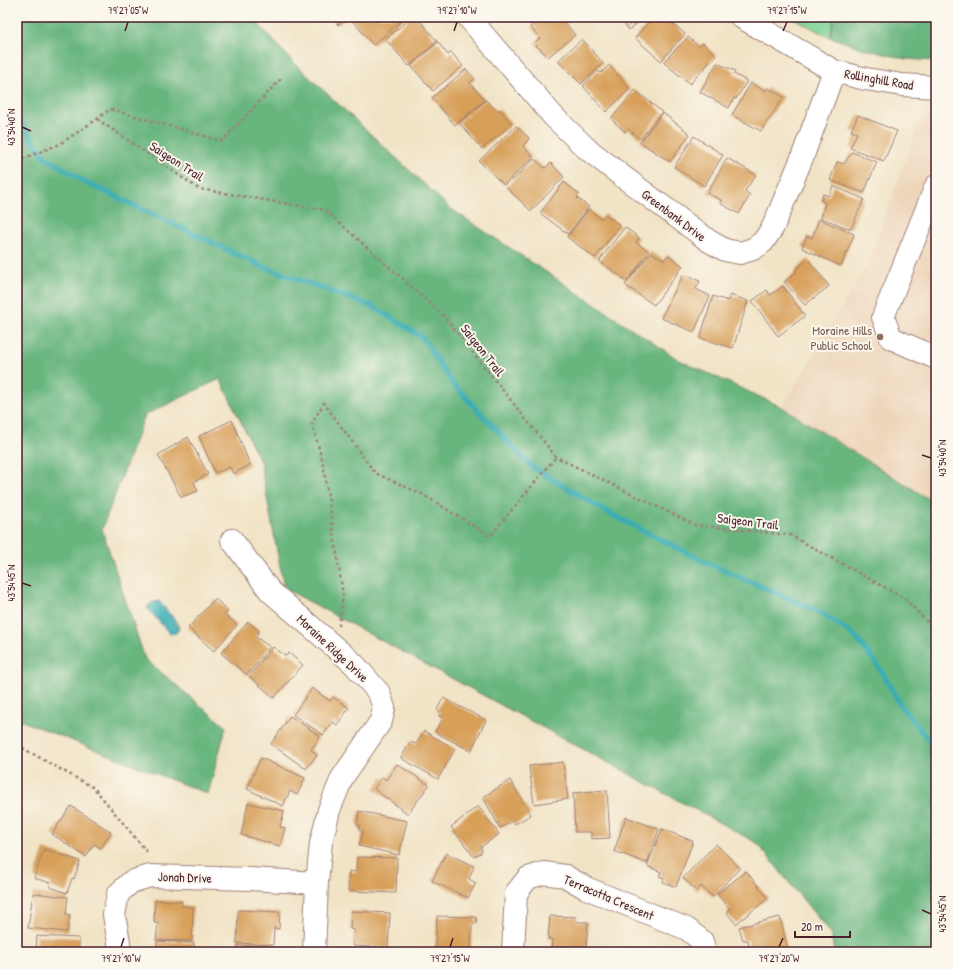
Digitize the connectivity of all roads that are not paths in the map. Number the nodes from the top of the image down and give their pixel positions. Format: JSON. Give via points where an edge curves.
{"nodes":[{"id":1,"x":468,"y":17,"type":"edge"},
{"id":2,"x":741,"y":17,"type":"edge"},
{"id":3,"x":834,"y":71,"type":"junction"},
{"id":4,"x":936,"y":87,"type":"edge"},
{"id":5,"x":936,"y":186,"type":"edge"},
{"id":6,"x":936,"y":358,"type":"edge"},
{"id":7,"x":232,"y":540,"type":"dead end"},
{"id":8,"x":317,"y":883,"type":"junction"},
{"id":9,"x":119,"y":952,"type":"edge"},
{"id":10,"x":314,"y":952,"type":"edge"},
{"id":11,"x":513,"y":952,"type":"edge"},
{"id":12,"x":705,"y":952,"type":"edge"}],
"edges":[{"from":1,"to":3,"type":"street","name":"Greenbank Drive","via":[[554,117],[586,148],[709,241],[725,250],[740,253],[753,249],[763,242],[773,227]]},
{"from":2,"to":3,"type":"street","name":"Rollinghill Road"},
{"from":3,"to":4,"type":"street","name":"Rollinghill Road","via":[[902,85]]},
{"from":5,"to":6,"type":"street","via":[[883,317],[891,338]]},
{"from":7,"to":8,"type":"street","name":"Moraine Ridge Drive","via":[[270,591],[354,664],[379,693],[384,708],[381,721],[342,778],[329,810],[321,843]]},
{"from":8,"to":9,"type":"street","name":"Jonah Drive","via":[[150,876],[131,882],[118,894],[114,915],[120,942]]},
{"from":8,"to":10,"type":"street","name":"Moraine Ridge Drive"},
{"from":11,"to":12,"type":"street","name":"Terracotta Crescent","via":[[516,893],[528,878],[544,873],[565,876],[586,888],[687,929],[702,941]]}]}
